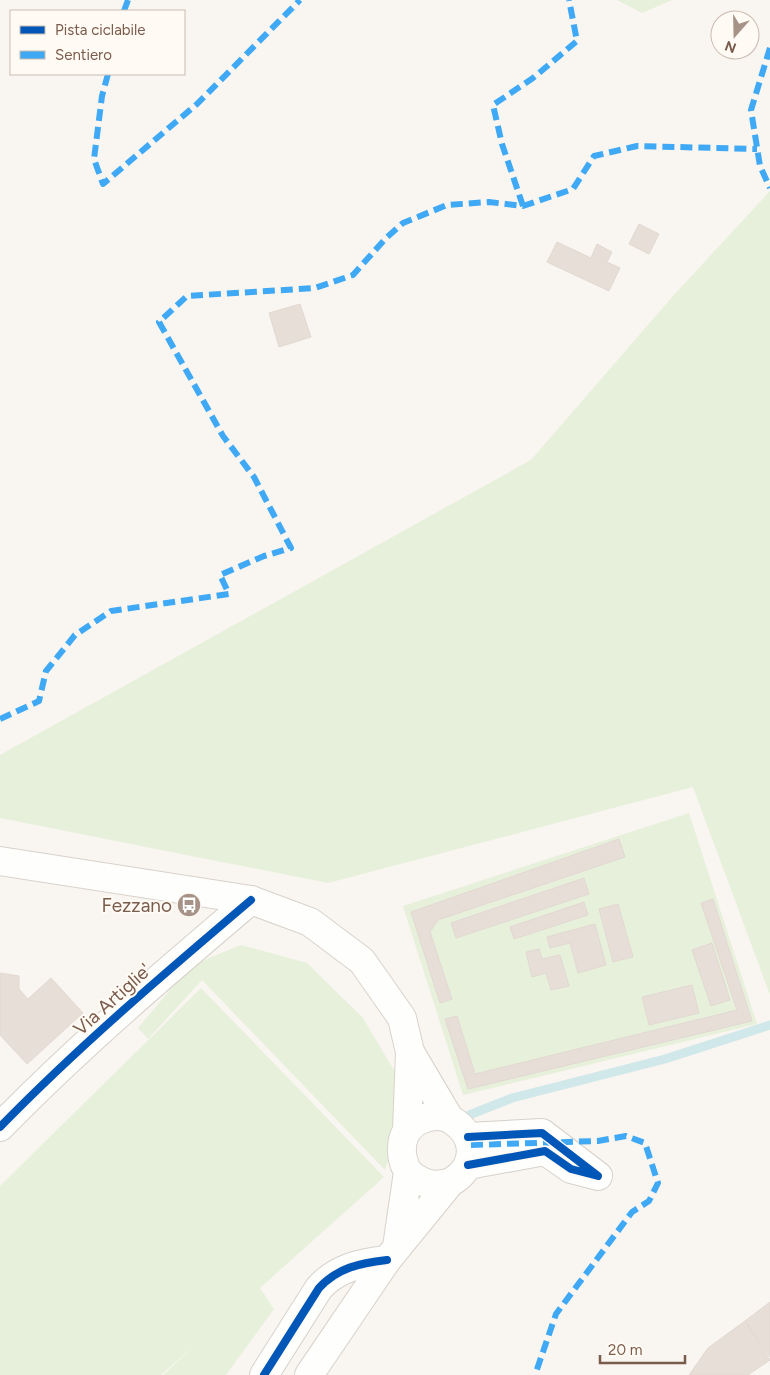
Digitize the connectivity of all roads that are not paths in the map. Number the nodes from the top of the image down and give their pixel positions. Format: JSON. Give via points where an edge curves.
{"nodes":[{"id":1,"x":0,"y":861,"type":"edge"},
{"id":2,"x":251,"y":900,"type":"junction"},
{"id":3,"x":410,"y":1052,"type":"junction"},
{"id":4,"x":0,"y":1127,"type":"edge"},
{"id":5,"x":459,"y":1128,"type":"junction"},
{"id":6,"x":407,"y":1130,"type":"junction"},
{"id":7,"x":408,"y":1172,"type":"junction"},
{"id":8,"x":458,"y":1174,"type":"junction"},
{"id":9,"x":392,"y":1254,"type":"junction"},
{"id":10,"x":264,"y":1375,"type":"edge"},
{"id":11,"x":309,"y":1375,"type":"edge"}],
"edges":[{"from":1,"to":2,"type":"main road"},
{"from":2,"to":3,"type":"main road","via":[[310,922],[362,961],[402,1018]]},
{"from":2,"to":4,"type":"main road","name":"Via Artiglie'","via":[[147,988]]},
{"from":3,"to":5,"type":"main road"},
{"from":3,"to":6,"type":"main road"},
{"from":5,"to":6,"type":"main road","via":[[438,1116],[426,1117]]},
{"from":5,"to":8,"type":"main road","via":[[471,1157]]},
{"from":5,"to":8,"type":"main road","via":[[542,1133],[598,1176],[571,1169],[545,1151]]},
{"from":6,"to":7,"type":"main road","via":[[401,1151]]},
{"from":7,"to":8,"type":"main road","via":[[427,1184]]},
{"from":7,"to":9,"type":"main road"},
{"from":8,"to":9,"type":"main road"},
{"from":9,"to":10,"type":"main road","via":[[329,1277],[318,1288]]},
{"from":9,"to":11,"type":"main road"}]}
